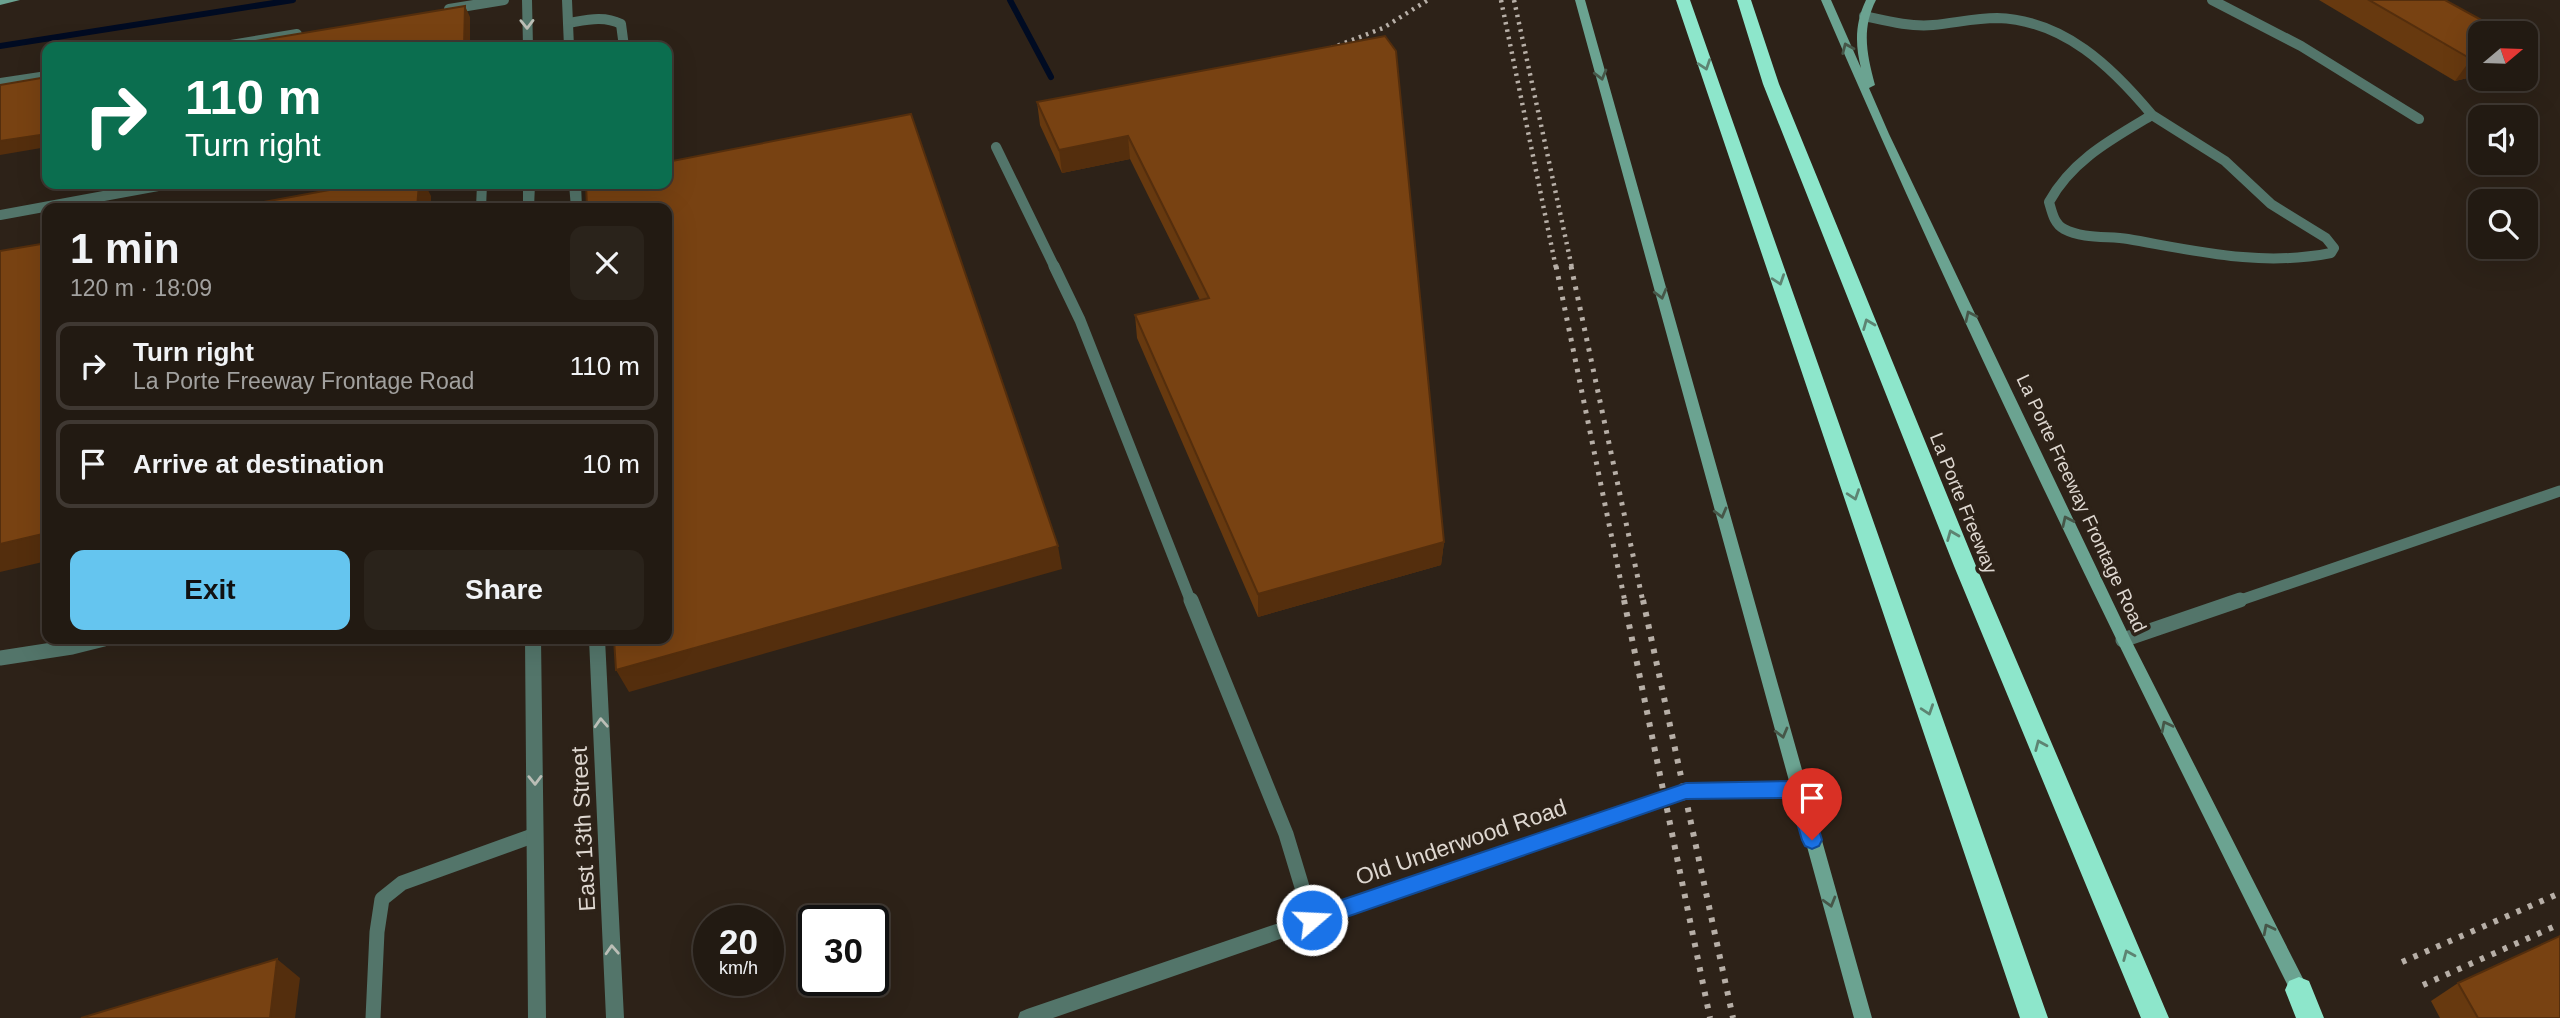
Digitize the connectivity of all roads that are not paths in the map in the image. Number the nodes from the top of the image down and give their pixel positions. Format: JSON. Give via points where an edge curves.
{"nodes":[{"id":1,"x":15,"y":0,"type":"edge"},
{"id":2,"x":504,"y":0,"type":"edge"},
{"id":3,"x":527,"y":0,"type":"edge"},
{"id":4,"x":567,"y":0,"type":"edge"},
{"id":5,"x":1580,"y":0,"type":"edge"},
{"id":6,"x":1683,"y":0,"type":"edge"},
{"id":7,"x":1744,"y":0,"type":"edge"},
{"id":8,"x":1826,"y":0,"type":"edge"},
{"id":9,"x":1871,"y":0,"type":"edge"},
{"id":10,"x":2212,"y":0,"type":"edge"},
{"id":11,"x":0,"y":2,"type":"edge"},
{"id":12,"x":439,"y":11,"type":"edge"},
{"id":13,"x":1864,"y":16,"type":"junction"},
{"id":14,"x":568,"y":23,"type":"junction"},
{"id":15,"x":310,"y":32,"type":"edge"},
{"id":16,"x":249,"y":42,"type":"edge"},
{"id":17,"x":528,"y":42,"type":"edge"},
{"id":18,"x":569,"y":42,"type":"edge"},
{"id":19,"x":623,"y":42,"type":"edge"},
{"id":20,"x":42,"y":77,"type":"edge"},
{"id":21,"x":0,"y":83,"type":"edge"},
{"id":22,"x":2152,"y":115,"type":"junction"},
{"id":23,"x":2419,"y":119,"type":"dead end"},
{"id":24,"x":1884,"y":134,"type":"junction"},
{"id":25,"x":996,"y":147,"type":"dead end"},
{"id":26,"x":142,"y":189,"type":"edge"},
{"id":27,"x":65,"y":203,"type":"edge"},
{"id":28,"x":42,"y":207,"type":"edge"},
{"id":29,"x":0,"y":215,"type":"edge"},
{"id":30,"x":2560,"y":491,"type":"edge"},
{"id":31,"x":2123,"y":640,"type":"junction"},
{"id":32,"x":84,"y":644,"type":"edge"},
{"id":33,"x":534,"y":644,"type":"edge"},
{"id":34,"x":597,"y":644,"type":"edge"},
{"id":35,"x":0,"y":658,"type":"edge"},
{"id":36,"x":1797,"y":790,"type":"junction"},
{"id":37,"x":535,"y":835,"type":"junction"},
{"id":38,"x":1312,"y":920,"type":"junction"},
{"id":39,"x":2299,"y":990,"type":"joint"},
{"id":40,"x":373,"y":1018,"type":"edge"},
{"id":41,"x":537,"y":1018,"type":"edge"},
{"id":42,"x":615,"y":1018,"type":"edge"},
{"id":43,"x":1027,"y":1018,"type":"edge"},
{"id":44,"x":1863,"y":1018,"type":"edge"},
{"id":45,"x":2034,"y":1018,"type":"edge"},
{"id":46,"x":2155,"y":1018,"type":"edge"},
{"id":47,"x":2312,"y":1018,"type":"edge"}],
"edges":[{"from":1,"to":11,"type":"main road"},
{"from":2,"to":12,"type":"lane"},
{"from":3,"to":17,"type":"street","one_way":true},
{"from":4,"to":14,"type":"street"},
{"from":5,"to":36,"type":"main road","one_way":true},
{"from":6,"to":45,"type":"highway","one_way":true},
{"from":46,"to":7,"type":"highway","name":"La Porte Freeway","one_way":true,"via":[[1965,566],[1772,84]]},
{"from":24,"to":8,"type":"main road","name":"La Porte Freeway Frontage Road","one_way":true},
{"from":9,"to":13,"type":"main road"},
{"from":10,"to":23,"type":"lane","via":[[2301,47]]},
{"from":13,"to":22,"type":"lane","via":[[1910,26],[1982,19],[2049,27],[2081,45],[2123,79]]},
{"from":13,"to":24,"type":"main road","via":[[1860,40]]},
{"from":14,"to":18,"type":"street"},
{"from":14,"to":19,"type":"lane","via":[[614,20],[621,24]]},
{"from":15,"to":16,"type":"lane"},
{"from":20,"to":21,"type":"lane"},
{"from":22,"to":22,"type":"lane","via":[[2096,149],[2056,187],[2049,201],[2056,223],[2066,230],[2230,260],[2281,261],[2331,253],[2334,248],[2326,238],[2271,204],[2225,161]]},
{"from":31,"to":24,"type":"main road","name":"La Porte Freeway Frontage Road","one_way":true},
{"from":25,"to":38,"type":"lane","via":[[1080,320],[1286,834]]},
{"from":26,"to":27,"type":"lane"},
{"from":28,"to":29,"type":"lane"},
{"from":30,"to":31,"type":"lane"},
{"from":39,"to":31,"type":"main road","name":"La Porte Freeway Frontage Road","one_way":true},
{"from":32,"to":35,"type":"lane"},
{"from":33,"to":37,"type":"street","one_way":true},
{"from":42,"to":34,"type":"street","name":"East 13th Street","one_way":true},
{"from":36,"to":38,"type":"street","name":"Old Underwood Road","via":[[1686,791]]},
{"from":36,"to":44,"type":"main road","one_way":true},
{"from":37,"to":40,"type":"lane","via":[[402,883],[383,899]]},
{"from":37,"to":41,"type":"street"},
{"from":38,"to":43,"type":"street","name":"Old Underwood Road"},
{"from":39,"to":47,"type":"highway"}]}
